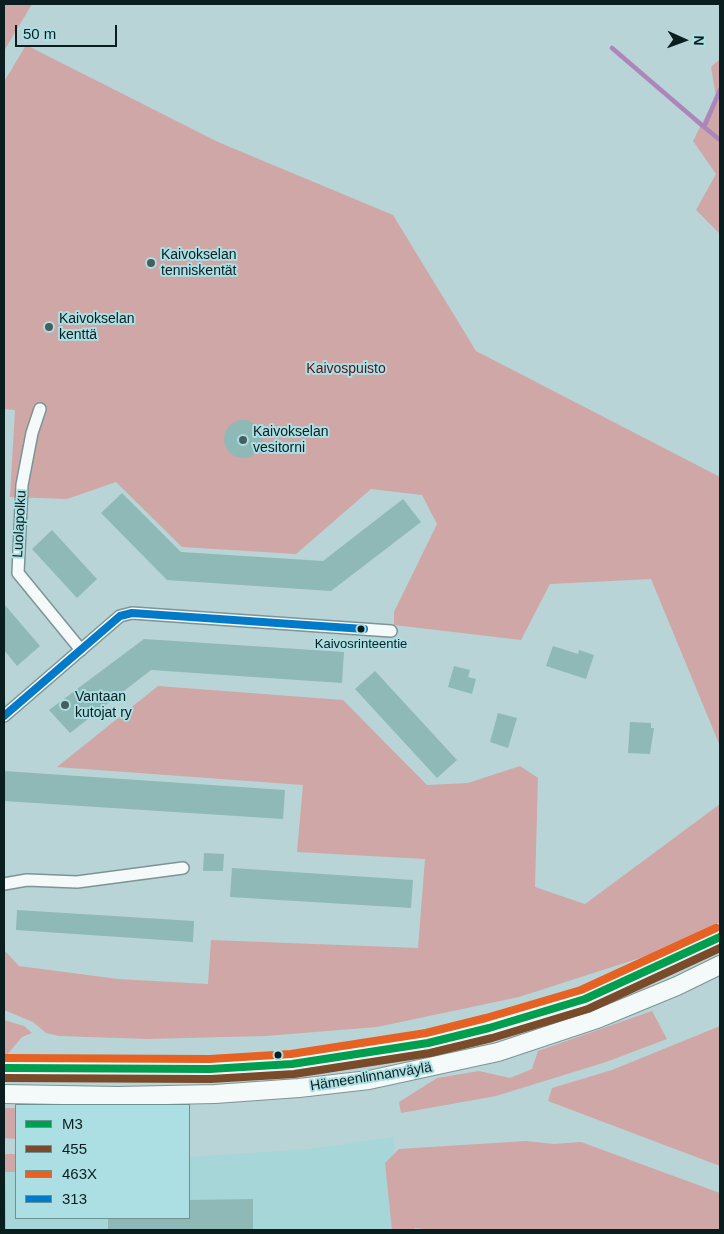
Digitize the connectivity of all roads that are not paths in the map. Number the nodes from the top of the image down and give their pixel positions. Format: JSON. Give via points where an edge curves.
{"nodes":[{"id":1,"x":40,"y":409,"type":"dead end"},
{"id":2,"x":391,"y":631,"type":"dead end"},
{"id":3,"x":81,"y":650,"type":"junction"},
{"id":4,"x":4,"y":716,"type":"edge"},
{"id":5,"x":183,"y":868,"type":"dead end"},
{"id":6,"x":4,"y":884,"type":"edge"},
{"id":7,"x":720,"y":937,"type":"edge"},
{"id":8,"x":720,"y":965,"type":"edge"},
{"id":9,"x":4,"y":1068,"type":"edge"},
{"id":10,"x":4,"y":1094,"type":"edge"}],
"edges":[{"from":1,"to":3,"type":"street","name":"Luolapolku","via":[[22,485],[18,573]]},
{"from":2,"to":3,"type":"street","via":[[132,613],[120,616]]},
{"from":3,"to":4,"type":"street"},
{"from":5,"to":6,"type":"street","via":[[77,882],[27,880]]},
{"from":7,"to":9,"type":"highway","name":"Hämeenlinnanväylä","via":[[585,999],[428,1044],[292,1064],[210,1069]]},
{"from":8,"to":10,"type":"highway","name":"Hämeenlinnanväylä","via":[[597,1019],[498,1052],[369,1080],[215,1094]]}]}
